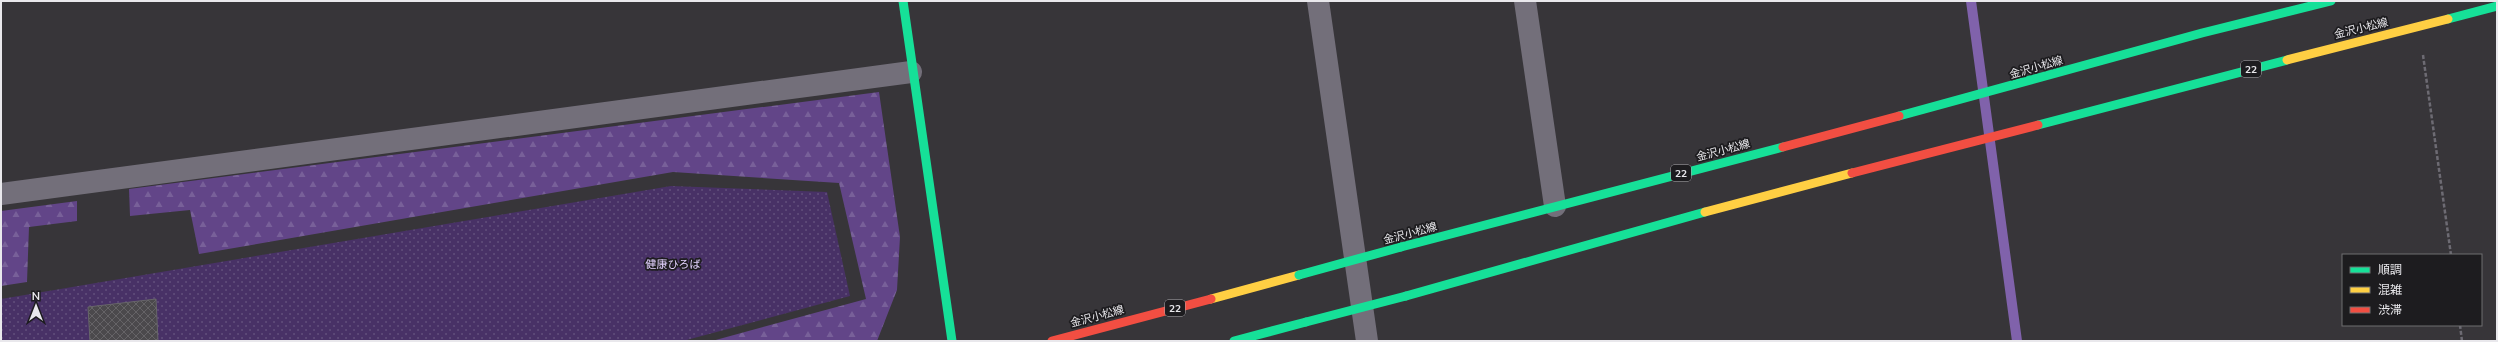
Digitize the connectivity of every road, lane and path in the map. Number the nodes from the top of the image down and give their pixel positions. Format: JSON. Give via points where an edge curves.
{"nodes":[{"id":1,"x":903,"y":1,"type":"edge"},
{"id":2,"x":1318,"y":1,"type":"edge"},
{"id":3,"x":1525,"y":1,"type":"edge"},
{"id":4,"x":2331,"y":1,"type":"edge"},
{"id":5,"x":2497,"y":6,"type":"edge"},
{"id":6,"x":2423,"y":50,"type":"dead end"},
{"id":7,"x":911,"y":72,"type":"junction"},
{"id":8,"x":1,"y":194,"type":"edge"},
{"id":9,"x":1555,"y":206,"type":"junction"},
{"id":10,"x":2450,"y":254,"type":"edge"},
{"id":11,"x":2460,"y":326,"type":"edge"},
{"id":12,"x":952,"y":341,"type":"edge"},
{"id":13,"x":1052,"y":341,"type":"edge"},
{"id":14,"x":1234,"y":341,"type":"edge"},
{"id":15,"x":1367,"y":341,"type":"edge"},
{"id":16,"x":2462,"y":341,"type":"edge"}],
"edges":[{"from":1,"to":7,"type":"main road"},
{"from":2,"to":15,"type":"street"},
{"from":3,"to":9,"type":"street"},
{"from":4,"to":9,"type":"main road","name":"金沢小松線","number":"22","via":[[2202,33],[1999,90]]},
{"from":5,"to":14,"type":"main road","name":"金沢小松線","number":"22","bridge":true,"via":[[1654,225],[1406,296]]},
{"from":6,"to":10,"type":"path"},
{"from":7,"to":8,"type":"street"},
{"from":7,"to":12,"type":"main road"},
{"from":9,"to":13,"type":"main road","name":"金沢小松線","number":"22","bridge":true},
{"from":11,"to":16,"type":"path"}]}
